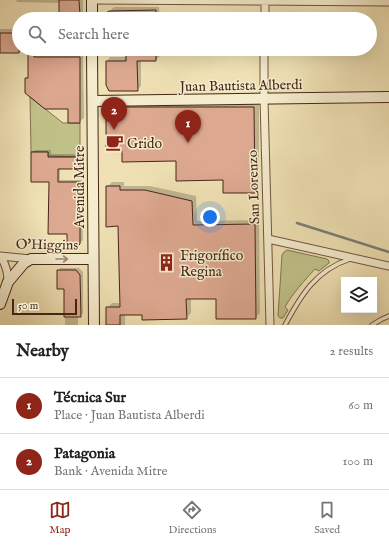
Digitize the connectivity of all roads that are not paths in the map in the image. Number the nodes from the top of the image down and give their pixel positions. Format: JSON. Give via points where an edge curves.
{"nodes":[{"id":1,"x":92,"y":0,"type":"edge"},
{"id":2,"x":265,"y":1,"type":"edge"},
{"id":3,"x":389,"y":2,"type":"edge"},
{"id":4,"x":92,"y":12,"type":"edge"},
{"id":5,"x":265,"y":12,"type":"edge"},
{"id":6,"x":92,"y":56,"type":"edge"},
{"id":7,"x":264,"y":56,"type":"edge"},
{"id":8,"x":389,"y":97,"type":"edge"},
{"id":9,"x":264,"y":99,"type":"junction"},
{"id":10,"x":93,"y":101,"type":"junction"},
{"id":11,"x":268,"y":239,"type":"junction"},
{"id":12,"x":0,"y":256,"type":"edge"},
{"id":13,"x":353,"y":258,"type":"junction"},
{"id":14,"x":31,"y":259,"type":"junction"},
{"id":15,"x":93,"y":259,"type":"junction"},
{"id":16,"x":389,"y":266,"type":"edge"},
{"id":17,"x":8,"y":282,"type":"junction"},
{"id":18,"x":0,"y":304,"type":"edge"},
{"id":19,"x":389,"y":316,"type":"edge"},
{"id":20,"x":94,"y":325,"type":"edge"},
{"id":21,"x":270,"y":325,"type":"edge"},
{"id":22,"x":285,"y":325,"type":"edge"},
{"id":23,"x":372,"y":325,"type":"edge"}],
"edges":[{"from":1,"to":2,"type":"street"},
{"from":1,"to":4,"type":"street"},
{"from":2,"to":3,"type":"street"},
{"from":2,"to":5,"type":"street"},
{"from":6,"to":10,"type":"street","name":"Avenida Mitre"},
{"from":7,"to":9,"type":"street","name":"San Lorenzo"},
{"from":8,"to":9,"type":"street","name":"Juan Bautista Alberdi"},
{"from":9,"to":10,"type":"street","name":"Juan Bautista Alberdi"},
{"from":9,"to":11,"type":"street","name":"San Lorenzo"},
{"from":10,"to":15,"type":"street","name":"Avenida Mitre"},
{"from":11,"to":13,"type":"street"},
{"from":11,"to":21,"type":"street","name":"San Lorenzo"},
{"from":12,"to":14,"type":"street","name":"O'Higgins"},
{"from":12,"to":17,"type":"street","via":[[8,274]]},
{"from":13,"to":16,"type":"street"},
{"from":13,"to":22,"type":"lane","via":[[328,269],[314,281]]},
{"from":14,"to":15,"type":"street","name":"O'Higgins","one_way":true},
{"from":14,"to":17,"type":"street","via":[[24,263]]},
{"from":15,"to":20,"type":"street","name":"Avenida Mitre"},
{"from":17,"to":18,"type":"street"},
{"from":19,"to":23,"type":"lane"}]}
